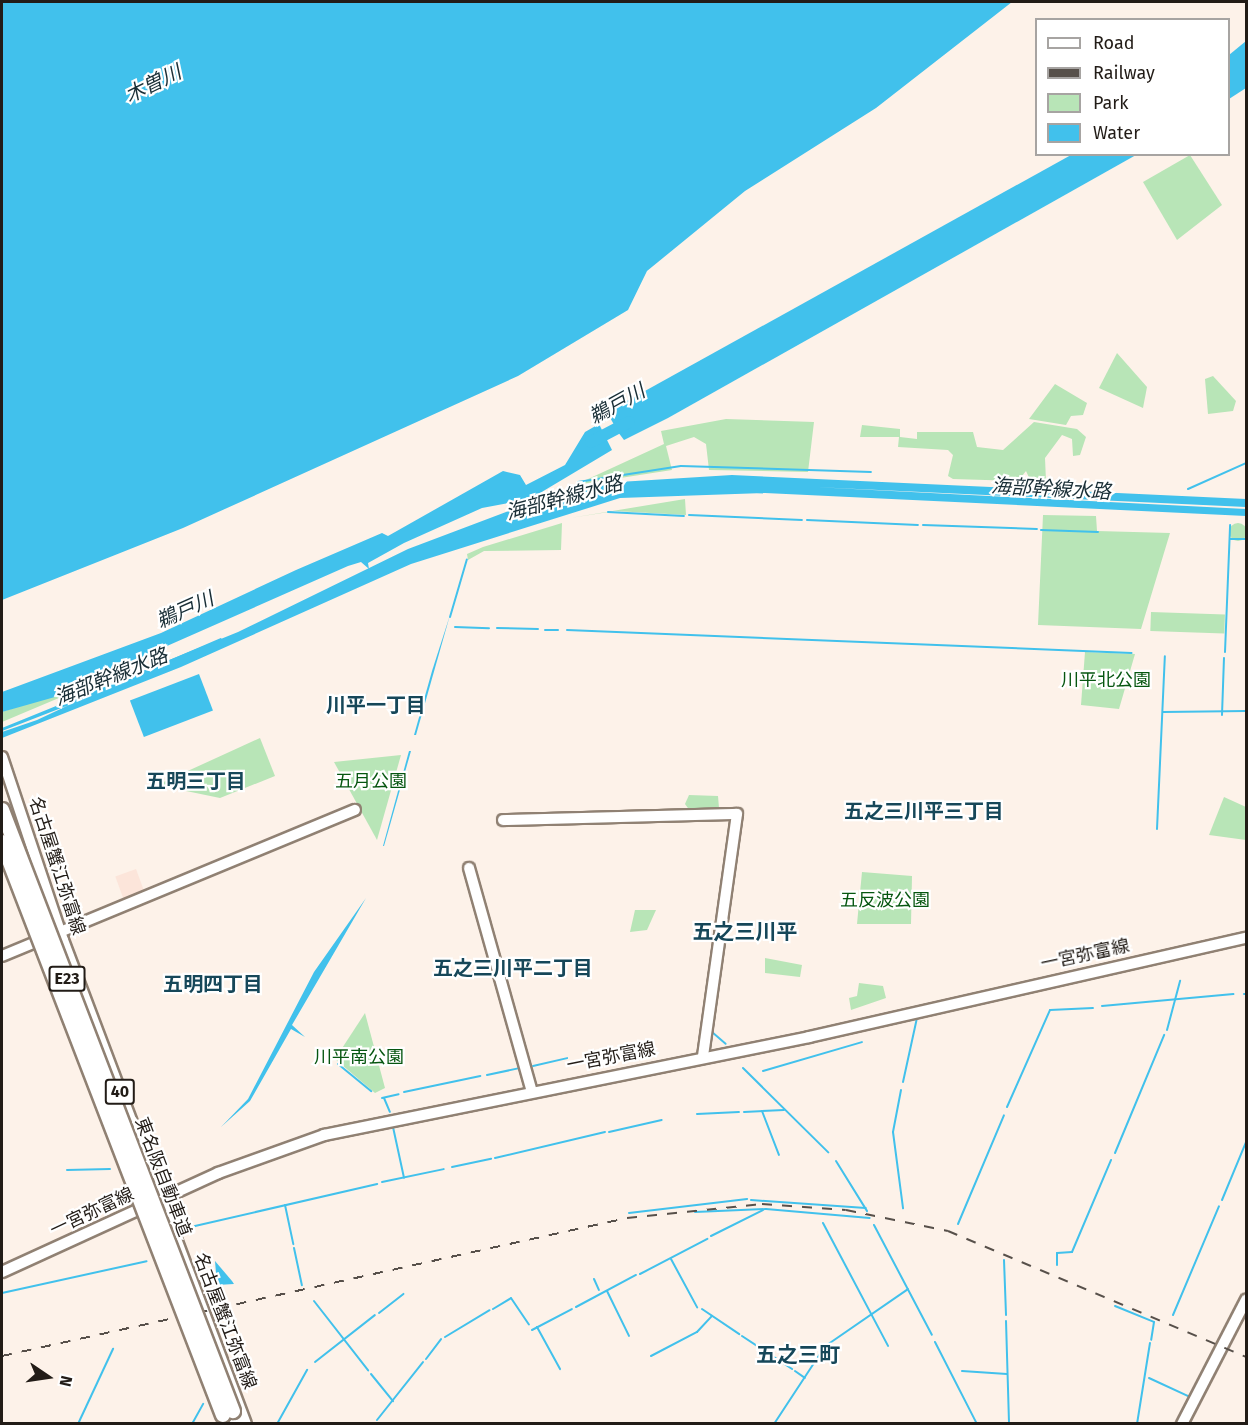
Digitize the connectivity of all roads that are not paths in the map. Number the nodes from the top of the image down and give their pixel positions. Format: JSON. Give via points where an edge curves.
{"nodes":[{"id":1,"x":2,"y":757,"type":"edge"},
{"id":2,"x":2,"y":810,"type":"edge"},
{"id":3,"x":355,"y":810,"type":"dead end"},
{"id":4,"x":503,"y":820,"type":"dead end"},
{"id":5,"x":2,"y":842,"type":"edge"},
{"id":6,"x":469,"y":868,"type":"dead end"},
{"id":7,"x":61,"y":933,"type":"junction"},
{"id":8,"x":1246,"y":938,"type":"edge"},
{"id":9,"x":2,"y":956,"type":"edge"},
{"id":10,"x":703,"y":1056,"type":"junction"},
{"id":11,"x":531,"y":1089,"type":"junction"},
{"id":12,"x":160,"y":1198,"type":"junction"},
{"id":13,"x":2,"y":1272,"type":"edge"},
{"id":14,"x":1246,"y":1300,"type":"edge"},
{"id":15,"x":226,"y":1424,"type":"edge"},
{"id":16,"x":238,"y":1424,"type":"edge"},
{"id":17,"x":246,"y":1424,"type":"edge"},
{"id":18,"x":1182,"y":1424,"type":"edge"}],
"edges":[{"from":1,"to":7,"type":"main road","name":"名古屋蟹江弥富線","number":"40"},
{"from":2,"to":16,"type":"highway","name":"東名阪自動車道","number":"E23","bridge":true},
{"from":3,"to":7,"type":"main road"},
{"from":4,"to":10,"type":"main road","via":[[738,814]]},
{"from":5,"to":15,"type":"highway","name":"東名阪自動車道","number":"E23","bridge":true},
{"from":6,"to":11,"type":"main road"},
{"from":7,"to":9,"type":"main road"},
{"from":7,"to":12,"type":"main road","name":"名古屋蟹江弥富線","number":"40"},
{"from":8,"to":10,"type":"main road","name":"一宮弥富線","via":[[809,1037]]},
{"from":10,"to":11,"type":"main road","name":"一宮弥富線"},
{"from":11,"to":12,"type":"main road","name":"一宮弥富線","via":[[314,1138]]},
{"from":12,"to":13,"type":"main road","name":"一宮弥富線"},
{"from":12,"to":17,"type":"main road","name":"名古屋蟹江弥富線","number":"40"},
{"from":14,"to":18,"type":"main road"}]}
